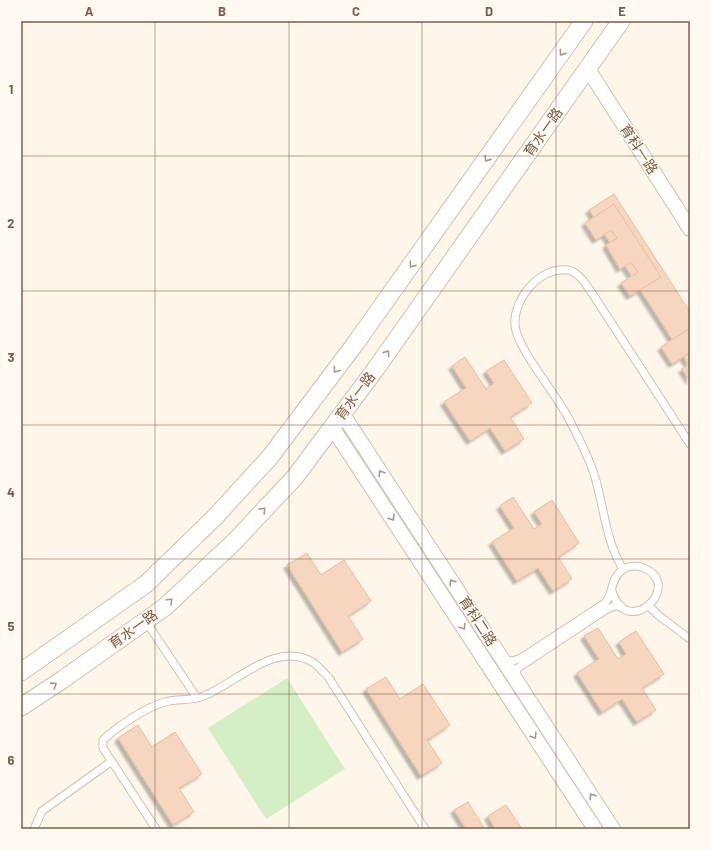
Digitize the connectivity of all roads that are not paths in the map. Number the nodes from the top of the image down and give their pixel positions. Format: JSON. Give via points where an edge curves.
{"nodes":[{"id":1,"x":584,"y":21,"type":"edge"},
{"id":2,"x":621,"y":21,"type":"edge"},
{"id":3,"x":588,"y":69,"type":"junction"},
{"id":4,"x":690,"y":228,"type":"edge"},
{"id":5,"x":337,"y":420,"type":"junction"},
{"id":6,"x":690,"y":444,"type":"edge"},
{"id":7,"x":623,"y":570,"type":"junction"},
{"id":8,"x":612,"y":591,"type":"junction"},
{"id":9,"x":621,"y":606,"type":"junction"},
{"id":10,"x":649,"y":606,"type":"junction"},
{"id":11,"x":145,"y":620,"type":"junction"},
{"id":12,"x":690,"y":639,"type":"edge"},
{"id":13,"x":502,"y":659,"type":"junction"},
{"id":14,"x":21,"y":672,"type":"edge"},
{"id":15,"x":514,"y":677,"type":"junction"},
{"id":16,"x":197,"y":698,"type":"junction"},
{"id":17,"x":21,"y":707,"type":"edge"},
{"id":18,"x":112,"y":761,"type":"junction"},
{"id":19,"x":34,"y":829,"type":"edge"},
{"id":20,"x":156,"y":829,"type":"edge"},
{"id":21,"x":425,"y":829,"type":"edge"},
{"id":22,"x":595,"y":829,"type":"edge"},
{"id":23,"x":613,"y":829,"type":"edge"}],
"edges":[{"from":1,"to":14,"type":"street","name":"育水一路","one_way":true,"via":[[355,344],[270,457],[215,517],[146,584]]},
{"from":2,"to":3,"type":"street","name":"育水一路"},
{"from":3,"to":4,"type":"street","name":"育科一路"},
{"from":5,"to":3,"type":"street","name":"育水一路","one_way":true},
{"from":11,"to":5,"type":"street","name":"育水一路","one_way":true,"via":[[164,607],[235,541],[295,477]]},
{"from":13,"to":5,"type":"street","name":"育科二路","one_way":true},
{"from":5,"to":22,"type":"street","name":"育科二路","one_way":true},
{"from":6,"to":7,"type":"lane","via":[[578,275],[568,270],[553,271],[527,289],[515,311],[515,326],[520,341],[565,410],[581,443],[594,476],[612,548]]},
{"from":7,"to":8,"type":"lane","via":[[615,577]]},
{"from":7,"to":10,"type":"lane","via":[[633,566],[641,567],[654,576],[658,590],[656,598]]},
{"from":8,"to":9,"type":"lane"},
{"from":8,"to":13,"type":"lane","via":[[605,603],[521,658],[513,661]]},
{"from":9,"to":10,"type":"lane","via":[[632,611]]},
{"from":9,"to":15,"type":"lane","via":[[607,609],[524,664],[518,668]]},
{"from":10,"to":12,"type":"lane"},
{"from":11,"to":16,"type":"lane"},
{"from":17,"to":11,"type":"street","name":"育水一路","one_way":true},
{"from":13,"to":15,"type":"street","name":"育科二路"},
{"from":23,"to":15,"type":"street","name":"育科二路","one_way":true},
{"from":16,"to":18,"type":"lane","via":[[190,701],[164,702],[109,734],[103,740],[103,748]]},
{"from":16,"to":21,"type":"lane","via":[[250,668],[280,657],[302,657],[314,663],[329,678]]},
{"from":18,"to":19,"type":"lane","via":[[42,811]]},
{"from":18,"to":20,"type":"lane"}]}
